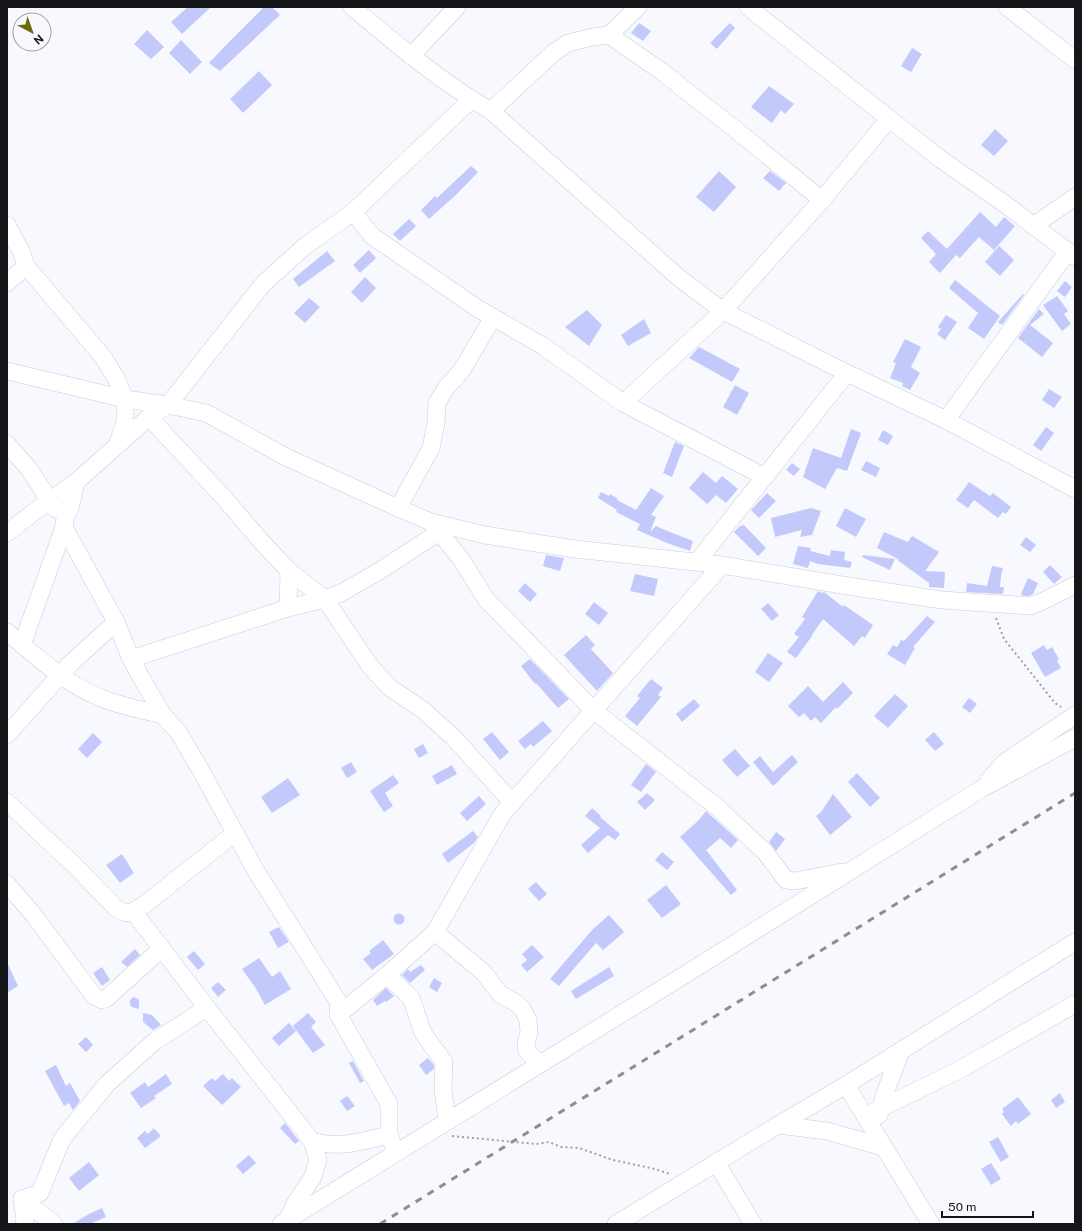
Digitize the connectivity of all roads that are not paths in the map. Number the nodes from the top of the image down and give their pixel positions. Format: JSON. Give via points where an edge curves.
{"nodes":[{"id":1,"x":352,"y":7,"type":"edge"},
{"id":2,"x":457,"y":7,"type":"edge"},
{"id":3,"x":638,"y":7,"type":"edge"},
{"id":4,"x":1007,"y":7,"type":"edge"},
{"id":5,"x":751,"y":8,"type":"edge"},
{"id":6,"x":609,"y":35,"type":"junction"},
{"id":7,"x":411,"y":56,"type":"junction"},
{"id":8,"x":1075,"y":60,"type":"edge"},
{"id":9,"x":471,"y":100,"type":"junction"},
{"id":10,"x":492,"y":111,"type":"junction"},
{"id":11,"x":889,"y":119,"type":"junction"},
{"id":12,"x":1075,"y":197,"type":"edge"},
{"id":13,"x":822,"y":200,"type":"junction"},
{"id":14,"x":352,"y":212,"type":"junction"},
{"id":15,"x":7,"y":225,"type":"edge"},
{"id":16,"x":1033,"y":226,"type":"junction"},
{"id":17,"x":1072,"y":254,"type":"edge"},
{"id":18,"x":26,"y":266,"type":"junction"},
{"id":19,"x":7,"y":283,"type":"edge"},
{"id":20,"x":722,"y":310,"type":"junction"},
{"id":21,"x":493,"y":317,"type":"junction"},
{"id":22,"x":7,"y":371,"type":"edge"},
{"id":23,"x":847,"y":373,"type":"junction"},
{"id":24,"x":125,"y":399,"type":"junction"},
{"id":25,"x":623,"y":403,"type":"junction"},
{"id":26,"x":168,"y":404,"type":"junction"},
{"id":27,"x":149,"y":417,"type":"junction"},
{"id":28,"x":946,"y":420,"type":"junction"},
{"id":29,"x":7,"y":444,"type":"edge"},
{"id":30,"x":117,"y":446,"type":"junction"},
{"id":31,"x":765,"y":477,"type":"junction"},
{"id":32,"x":76,"y":482,"type":"junction"},
{"id":33,"x":1075,"y":489,"type":"edge"},
{"id":34,"x":48,"y":502,"type":"junction"},
{"id":35,"x":398,"y":508,"type":"junction"},
{"id":36,"x":64,"y":522,"type":"junction"},
{"id":37,"x":435,"y":527,"type":"junction"},
{"id":38,"x":7,"y":533,"type":"edge"},
{"id":39,"x":697,"y":562,"type":"junction"},
{"id":40,"x":722,"y":565,"type":"junction"},
{"id":41,"x":289,"y":571,"type":"junction"},
{"id":42,"x":1075,"y":585,"type":"edge"},
{"id":43,"x":325,"y":599,"type":"junction"},
{"id":44,"x":288,"y":608,"type":"junction"},
{"id":45,"x":116,"y":622,"type":"junction"},
{"id":46,"x":7,"y":632,"type":"edge"},
{"id":47,"x":22,"y":645,"type":"junction"},
{"id":48,"x":131,"y":659,"type":"junction"},
{"id":49,"x":60,"y":676,"type":"junction"},
{"id":50,"x":593,"y":710,"type":"junction"},
{"id":51,"x":164,"y":715,"type":"junction"},
{"id":52,"x":1074,"y":716,"type":"edge"},
{"id":53,"x":1055,"y":729,"type":"junction"},
{"id":54,"x":7,"y":735,"type":"edge"},
{"id":55,"x":1075,"y":738,"type":"edge"},
{"id":56,"x":1053,"y":750,"type":"junction"},
{"id":57,"x":981,"y":789,"type":"junction"},
{"id":58,"x":7,"y":802,"type":"edge"},
{"id":59,"x":512,"y":802,"type":"junction"},
{"id":60,"x":235,"y":833,"type":"junction"},
{"id":61,"x":852,"y":870,"type":"junction"},
{"id":62,"x":7,"y":884,"type":"edge"},
{"id":63,"x":133,"y":911,"type":"junction"},
{"id":64,"x":436,"y":932,"type":"junction"},
{"id":65,"x":1075,"y":942,"type":"edge"},
{"id":66,"x":161,"y":948,"type":"junction"},
{"id":67,"x":387,"y":975,"type":"junction"},
{"id":68,"x":1075,"y":1004,"type":"edge"},
{"id":69,"x":207,"y":1008,"type":"junction"},
{"id":70,"x":338,"y":1014,"type":"junction"},
{"id":71,"x":901,"y":1051,"type":"junction"},
{"id":72,"x":540,"y":1064,"type":"junction"},
{"id":73,"x":846,"y":1085,"type":"junction"},
{"id":74,"x":880,"y":1109,"type":"junction"},
{"id":75,"x":865,"y":1116,"type":"junction"},
{"id":76,"x":447,"y":1122,"type":"junction"},
{"id":77,"x":778,"y":1125,"type":"junction"},
{"id":78,"x":390,"y":1135,"type":"junction"},
{"id":79,"x":312,"y":1141,"type":"junction"},
{"id":80,"x":880,"y":1141,"type":"junction"},
{"id":81,"x":396,"y":1153,"type":"junction"},
{"id":82,"x":716,"y":1162,"type":"junction"},
{"id":83,"x":22,"y":1199,"type":"junction"},
{"id":84,"x":284,"y":1222,"type":"edge"},
{"id":85,"x":24,"y":1224,"type":"edge"},
{"id":86,"x":54,"y":1224,"type":"edge"},
{"id":87,"x":616,"y":1224,"type":"edge"},
{"id":88,"x":753,"y":1224,"type":"edge"},
{"id":89,"x":931,"y":1224,"type":"edge"}],
"edges":[{"from":1,"to":7,"type":"street"},
{"from":2,"to":7,"type":"street"},
{"from":3,"to":6,"type":"street"},
{"from":4,"to":8,"type":"street"},
{"from":5,"to":11,"type":"street"},
{"from":6,"to":10,"type":"street","via":[[568,43],[553,53]]},
{"from":6,"to":13,"type":"street","via":[[685,90]]},
{"from":7,"to":9,"type":"street"},
{"from":9,"to":10,"type":"street"},
{"from":9,"to":14,"type":"street"},
{"from":10,"to":20,"type":"street","via":[[678,276]]},
{"from":11,"to":13,"type":"street"},
{"from":11,"to":16,"type":"street"},
{"from":12,"to":16,"type":"street"},
{"from":13,"to":20,"type":"street"},
{"from":14,"to":21,"type":"street","via":[[372,236]]},
{"from":14,"to":26,"type":"street","via":[[304,247],[263,284]]},
{"from":15,"to":18,"type":"street"},
{"from":16,"to":17,"type":"street"},
{"from":17,"to":28,"type":"street"},
{"from":18,"to":19,"type":"street"},
{"from":18,"to":24,"type":"street","via":[[102,357],[116,378]]},
{"from":20,"to":23,"type":"street"},
{"from":20,"to":25,"type":"street"},
{"from":21,"to":25,"type":"street","via":[[543,346]]},
{"from":21,"to":35,"type":"street","via":[[462,370],[437,403],[431,448]]},
{"from":22,"to":24,"type":"street"},
{"from":23,"to":28,"type":"street"},
{"from":23,"to":31,"type":"street"},
{"from":24,"to":26,"type":"street"},
{"from":24,"to":30,"type":"street","via":[[125,422]]},
{"from":25,"to":31,"type":"street"},
{"from":26,"to":27,"type":"street"},
{"from":26,"to":35,"type":"street","via":[[206,413],[286,457]]},
{"from":27,"to":30,"type":"street"},
{"from":27,"to":41,"type":"street"},
{"from":28,"to":33,"type":"street"},
{"from":29,"to":34,"type":"street","via":[[29,469]]},
{"from":30,"to":32,"type":"street"},
{"from":31,"to":39,"type":"street"},
{"from":32,"to":34,"type":"street"},
{"from":32,"to":36,"type":"street"},
{"from":34,"to":36,"type":"street"},
{"from":34,"to":38,"type":"street"},
{"from":35,"to":37,"type":"street"},
{"from":36,"to":45,"type":"street"},
{"from":36,"to":47,"type":"street"},
{"from":37,"to":39,"type":"street","via":[[575,549]]},
{"from":37,"to":43,"type":"street","via":[[359,583]]},
{"from":37,"to":50,"type":"street","via":[[461,559],[486,598]]},
{"from":39,"to":40,"type":"street"},
{"from":40,"to":42,"type":"street","via":[[942,600],[1030,606]]},
{"from":40,"to":50,"type":"street"},
{"from":41,"to":43,"type":"street"},
{"from":41,"to":44,"type":"street"},
{"from":43,"to":44,"type":"street"},
{"from":43,"to":59,"type":"street","via":[[370,666],[389,687],[423,710],[453,737]]},
{"from":44,"to":48,"type":"street"},
{"from":45,"to":48,"type":"street"},
{"from":45,"to":49,"type":"street"},
{"from":46,"to":47,"type":"street"},
{"from":47,"to":49,"type":"street"},
{"from":48,"to":51,"type":"street"},
{"from":49,"to":51,"type":"street","via":[[98,697]]},
{"from":49,"to":54,"type":"street"},
{"from":50,"to":59,"type":"street"},
{"from":50,"to":61,"type":"street","via":[[718,807],[765,852],[786,880],[795,881]]},
{"from":51,"to":60,"type":"street","via":[[179,733]]},
{"from":52,"to":53,"type":"street"},
{"from":53,"to":56,"type":"street"},
{"from":53,"to":57,"type":"street","via":[[1005,762]]},
{"from":55,"to":56,"type":"street"},
{"from":56,"to":57,"type":"street"},
{"from":57,"to":61,"type":"street"},
{"from":58,"to":63,"type":"street","via":[[116,908],[125,913]]},
{"from":59,"to":64,"type":"street","via":[[503,813]]},
{"from":60,"to":63,"type":"street"},
{"from":60,"to":70,"type":"street","via":[[338,1004]]},
{"from":61,"to":72,"type":"street"},
{"from":62,"to":66,"type":"street","via":[[33,914],[94,996],[102,1000]]},
{"from":63,"to":66,"type":"street"},
{"from":64,"to":67,"type":"street"},
{"from":64,"to":72,"type":"street","via":[[483,972],[500,994],[523,1010],[528,1020],[527,1051]]},
{"from":65,"to":71,"type":"street"},
{"from":66,"to":69,"type":"street"},
{"from":67,"to":70,"type":"street"},
{"from":67,"to":76,"type":"street","via":[[411,998],[423,1033],[444,1062]]},
{"from":68,"to":74,"type":"street","via":[[961,1069]]},
{"from":69,"to":79,"type":"street"},
{"from":69,"to":83,"type":"street","via":[[154,1041],[107,1084],[62,1139],[40,1193]]},
{"from":70,"to":78,"type":"street","via":[[389,1104]]},
{"from":71,"to":73,"type":"street"},
{"from":71,"to":74,"type":"street"},
{"from":72,"to":76,"type":"street"},
{"from":73,"to":75,"type":"street"},
{"from":73,"to":77,"type":"street"},
{"from":74,"to":75,"type":"street"},
{"from":74,"to":80,"type":"street"},
{"from":75,"to":80,"type":"street"},
{"from":76,"to":81,"type":"street"},
{"from":77,"to":80,"type":"street"},
{"from":77,"to":82,"type":"street"},
{"from":78,"to":79,"type":"street","via":[[354,1144],[336,1145]]},
{"from":78,"to":81,"type":"street"},
{"from":79,"to":84,"type":"street","via":[[318,1159],[313,1176]]},
{"from":80,"to":89,"type":"street"},
{"from":81,"to":84,"type":"street"},
{"from":82,"to":87,"type":"street"},
{"from":82,"to":88,"type":"street"},
{"from":83,"to":85,"type":"street"},
{"from":83,"to":86,"type":"street"}]}
